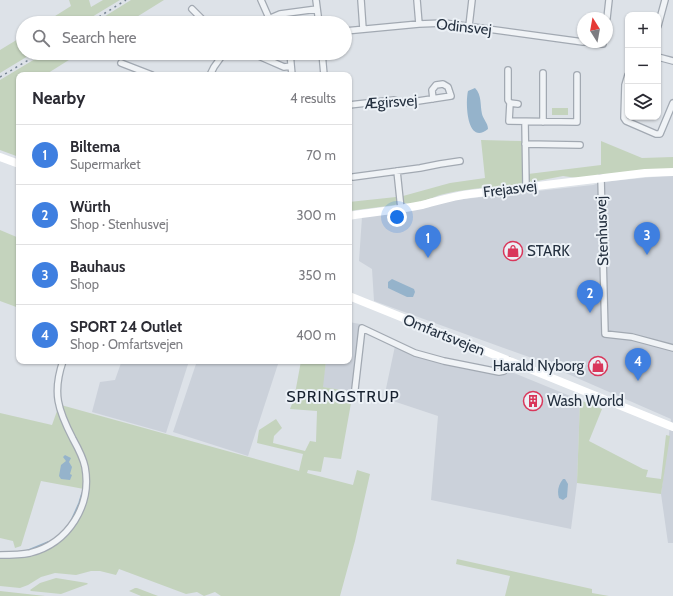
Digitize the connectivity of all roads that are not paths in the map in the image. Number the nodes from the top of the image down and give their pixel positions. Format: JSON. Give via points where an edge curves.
{"nodes":[{"id":1,"x":261,"y":0,"type":"edge"},
{"id":2,"x":316,"y":0,"type":"edge"},
{"id":3,"x":361,"y":0,"type":"edge"},
{"id":4,"x":417,"y":0,"type":"edge"},
{"id":5,"x":472,"y":0,"type":"edge"},
{"id":6,"x":609,"y":0,"type":"edge"},
{"id":7,"x":665,"y":0,"type":"edge"},
{"id":8,"x":192,"y":9,"type":"dead end"},
{"id":9,"x":317,"y":9,"type":"junction"},
{"id":10,"x":608,"y":12,"type":"edge"},
{"id":11,"x":661,"y":15,"type":"edge"},
{"id":12,"x":199,"y":16,"type":"edge"},
{"id":13,"x":268,"y":16,"type":"edge"},
{"id":14,"x":277,"y":16,"type":"edge"},
{"id":15,"x":318,"y":16,"type":"edge"},
{"id":16,"x":419,"y":24,"type":"junction"},
{"id":17,"x":469,"y":26,"type":"junction"},
{"id":18,"x":364,"y":29,"type":"junction"},
{"id":19,"x":352,"y":30,"type":"edge"},
{"id":20,"x":577,"y":41,"type":"edge"},
{"id":21,"x":661,"y":58,"type":"edge"},
{"id":22,"x":219,"y":60,"type":"edge"},
{"id":23,"x":268,"y":60,"type":"edge"},
{"id":24,"x":291,"y":60,"type":"edge"},
{"id":25,"x":323,"y":60,"type":"edge"},
{"id":26,"x":673,"y":61,"type":"edge"},
{"id":27,"x":121,"y":63,"type":"dead end"},
{"id":28,"x":291,"y":66,"type":"junction"},
{"id":29,"x":508,"y":70,"type":"dead end"},
{"id":30,"x":144,"y":72,"type":"edge"},
{"id":31,"x":212,"y":72,"type":"edge"},
{"id":32,"x":292,"y":72,"type":"edge"},
{"id":33,"x":324,"y":72,"type":"edge"},
{"id":34,"x":543,"y":73,"type":"dead end"},
{"id":35,"x":578,"y":75,"type":"dead end"},
{"id":36,"x":625,"y":84,"type":"edge"},
{"id":37,"x":433,"y":99,"type":"dead end"},
{"id":38,"x":510,"y":103,"type":"junction"},
{"id":39,"x":569,"y":103,"type":"dead end"},
{"id":40,"x":577,"y":103,"type":"junction"},
{"id":41,"x":673,"y":103,"type":"edge"},
{"id":42,"x":518,"y":104,"type":"dead end"},
{"id":43,"x":352,"y":105,"type":"edge"},
{"id":44,"x":526,"y":122,"type":"junction"},
{"id":45,"x":543,"y":122,"type":"junction"},
{"id":46,"x":525,"y":144,"type":"junction"},
{"id":47,"x":580,"y":145,"type":"dead end"},
{"id":48,"x":0,"y":157,"type":"edge"},
{"id":49,"x":460,"y":161,"type":"dead end"},
{"id":50,"x":16,"y":163,"type":"edge"},
{"id":51,"x":397,"y":171,"type":"junction"},
{"id":52,"x":673,"y":172,"type":"edge"},
{"id":53,"x":352,"y":177,"type":"dead end"},
{"id":54,"x":601,"y":178,"type":"junction"},
{"id":55,"x":526,"y":187,"type":"junction"},
{"id":56,"x":401,"y":209,"type":"junction"},
{"id":57,"x":352,"y":216,"type":"edge"},
{"id":58,"x":352,"y":297,"type":"edge"},
{"id":59,"x":673,"y":348,"type":"edge"},
{"id":60,"x":508,"y":360,"type":"junction"},
{"id":61,"x":62,"y":364,"type":"edge"},
{"id":62,"x":355,"y":388,"type":"dead end"},
{"id":63,"x":673,"y":427,"type":"edge"},
{"id":64,"x":0,"y":555,"type":"edge"}],
"edges":[{"from":1,"to":13,"type":"street"},
{"from":2,"to":9,"type":"street"},
{"from":3,"to":18,"type":"street"},
{"from":4,"to":16,"type":"street"},
{"from":5,"to":17,"type":"street"},
{"from":6,"to":10,"type":"street"},
{"from":7,"to":11,"type":"street"},
{"from":8,"to":12,"type":"street"},
{"from":9,"to":14,"type":"street"},
{"from":9,"to":15,"type":"street"},
{"from":16,"to":17,"type":"street","name":"Odinsvej"},
{"from":16,"to":18,"type":"street","name":"Odinsvej"},
{"from":17,"to":20,"type":"street","name":"Odinsvej"},
{"from":18,"to":19,"type":"street","name":"Odinsvej"},
{"from":21,"to":26,"type":"street"},
{"from":22,"to":31,"type":"street"},
{"from":23,"to":28,"type":"street","via":[[284,67]]},
{"from":24,"to":28,"type":"street"},
{"from":25,"to":33,"type":"street"},
{"from":27,"to":30,"type":"street"},
{"from":28,"to":32,"type":"street"},
{"from":29,"to":38,"type":"street"},
{"from":34,"to":45,"type":"street"},
{"from":35,"to":40,"type":"street"},
{"from":36,"to":41,"type":"street","via":[[626,122],[656,134],[660,134]]},
{"from":37,"to":43,"type":"street","name":"Ægirsvej","via":[[405,103],[394,100]]},
{"from":38,"to":42,"type":"street"},
{"from":38,"to":44,"type":"street","via":[[509,121]]},
{"from":39,"to":40,"type":"street"},
{"from":40,"to":45,"type":"street","via":[[577,122]]},
{"from":44,"to":45,"type":"street"},
{"from":44,"to":46,"type":"street"},
{"from":46,"to":47,"type":"street"},
{"from":46,"to":55,"type":"street"},
{"from":48,"to":50,"type":"main road"},
{"from":49,"to":51,"type":"street"},
{"from":51,"to":53,"type":"street"},
{"from":51,"to":56,"type":"street"},
{"from":52,"to":54,"type":"main road","name":"Frejasvej"},
{"from":54,"to":55,"type":"main road","name":"Frejasvej"},
{"from":54,"to":59,"type":"street","name":"Stenhusvej","via":[[605,334],[632,337]]},
{"from":55,"to":56,"type":"main road","name":"Frejasvej","via":[[450,197]]},
{"from":56,"to":57,"type":"main road","name":"Frejasvej"},
{"from":58,"to":60,"type":"main road","name":"Omfartsvejen"},
{"from":60,"to":62,"type":"street","via":[[504,370],[499,372],[444,362],[410,351],[362,328]]},
{"from":60,"to":63,"type":"main road","name":"Omfartsvejen"},
{"from":61,"to":64,"type":"street","via":[[57,380],[58,397],[64,419],[85,467],[83,505],[70,527],[55,541],[32,552]]}]}
